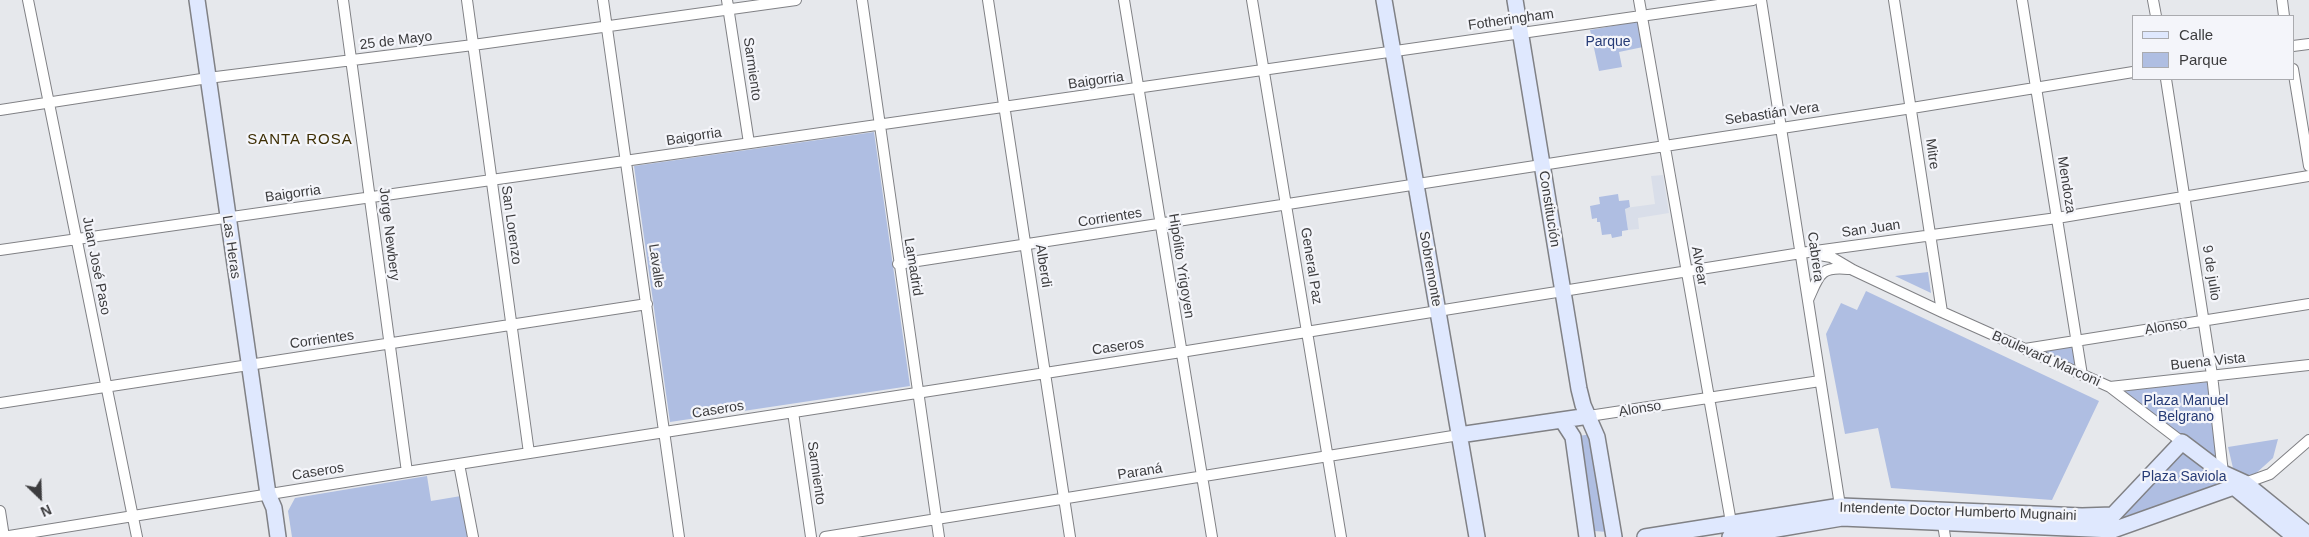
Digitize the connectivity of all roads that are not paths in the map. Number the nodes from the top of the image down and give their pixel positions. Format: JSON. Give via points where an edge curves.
{"nodes":[{"id":1,"x":28,"y":0,"type":"edge"},
{"id":2,"x":197,"y":0,"type":"edge"},
{"id":3,"x":343,"y":0,"type":"edge"},
{"id":4,"x":467,"y":0,"type":"edge"},
{"id":5,"x":603,"y":0,"type":"edge"},
{"id":6,"x":796,"y":0,"type":"edge"},
{"id":7,"x":862,"y":0,"type":"edge"},
{"id":8,"x":988,"y":0,"type":"edge"},
{"id":9,"x":1124,"y":0,"type":"edge"},
{"id":10,"x":1252,"y":0,"type":"edge"},
{"id":11,"x":1384,"y":0,"type":"edge"},
{"id":12,"x":1514,"y":0,"type":"edge"},
{"id":13,"x":1639,"y":0,"type":"edge"},
{"id":14,"x":1753,"y":0,"type":"edge"},
{"id":15,"x":1761,"y":0,"type":"edge"},
{"id":16,"x":1894,"y":0,"type":"edge"},
{"id":17,"x":2022,"y":0,"type":"edge"},
{"id":18,"x":2153,"y":0,"type":"edge"},
{"id":19,"x":2282,"y":0,"type":"edge"},
{"id":20,"x":728,"y":5,"type":"edge"},
{"id":21,"x":2156,"y":15,"type":"edge"},
{"id":22,"x":2284,"y":15,"type":"edge"},
{"id":23,"x":1642,"y":16,"type":"junction"},
{"id":24,"x":607,"y":26,"type":"junction"},
{"id":25,"x":1520,"y":32,"type":"junction"},
{"id":26,"x":2309,"y":44,"type":"edge"},
{"id":27,"x":473,"y":45,"type":"junction"},
{"id":28,"x":2294,"y":46,"type":"edge"},
{"id":29,"x":1393,"y":52,"type":"junction"},
{"id":30,"x":351,"y":61,"type":"junction"},
{"id":31,"x":1263,"y":70,"type":"junction"},
{"id":32,"x":2132,"y":72,"type":"edge"},
{"id":33,"x":2294,"y":74,"type":"edge"},
{"id":34,"x":208,"y":78,"type":"junction"},
{"id":35,"x":2166,"y":80,"type":"edge"},
{"id":36,"x":2036,"y":88,"type":"junction"},
{"id":37,"x":1138,"y":89,"type":"junction"},
{"id":38,"x":49,"y":104,"type":"junction"},
{"id":39,"x":1004,"y":107,"type":"junction"},
{"id":40,"x":1912,"y":108,"type":"junction"},
{"id":41,"x":0,"y":110,"type":"edge"},
{"id":42,"x":879,"y":124,"type":"junction"},
{"id":43,"x":1782,"y":127,"type":"junction"},
{"id":44,"x":749,"y":143,"type":"junction"},
{"id":45,"x":1664,"y":145,"type":"junction"},
{"id":46,"x":627,"y":161,"type":"junction"},
{"id":47,"x":1542,"y":164,"type":"junction"},
{"id":48,"x":2309,"y":166,"type":"edge"},
{"id":49,"x":2309,"y":176,"type":"edge"},
{"id":50,"x":490,"y":181,"type":"junction"},
{"id":51,"x":1416,"y":184,"type":"junction"},
{"id":52,"x":2185,"y":196,"type":"junction"},
{"id":53,"x":370,"y":197,"type":"junction"},
{"id":54,"x":1286,"y":204,"type":"junction"},
{"id":55,"x":227,"y":218,"type":"junction"},
{"id":56,"x":2057,"y":218,"type":"junction"},
{"id":57,"x":1160,"y":224,"type":"junction"},
{"id":58,"x":1930,"y":235,"type":"junction"},
{"id":59,"x":76,"y":239,"type":"junction"},
{"id":60,"x":1025,"y":244,"type":"junction"},
{"id":61,"x":0,"y":250,"type":"edge"},
{"id":62,"x":1801,"y":253,"type":"junction"},
{"id":63,"x":898,"y":264,"type":"junction"},
{"id":64,"x":1854,"y":270,"type":"junction"},
{"id":65,"x":1686,"y":272,"type":"junction"},
{"id":66,"x":1562,"y":291,"type":"junction"},
{"id":67,"x":1808,"y":301,"type":"junction"},
{"id":68,"x":647,"y":304,"type":"junction"},
{"id":69,"x":2309,"y":304,"type":"edge"},
{"id":70,"x":1437,"y":311,"type":"junction"},
{"id":71,"x":1942,"y":312,"type":"junction"},
{"id":72,"x":2204,"y":321,"type":"junction"},
{"id":73,"x":512,"y":325,"type":"junction"},
{"id":74,"x":1307,"y":331,"type":"junction"},
{"id":75,"x":2078,"y":341,"type":"junction"},
{"id":76,"x":389,"y":344,"type":"junction"},
{"id":77,"x":2024,"y":349,"type":"junction"},
{"id":78,"x":1181,"y":352,"type":"junction"},
{"id":79,"x":248,"y":364,"type":"junction"},
{"id":80,"x":2309,"y":364,"type":"edge"},
{"id":81,"x":1045,"y":371,"type":"junction"},
{"id":82,"x":2082,"y":375,"type":"junction"},
{"id":83,"x":2212,"y":375,"type":"junction"},
{"id":84,"x":1820,"y":381,"type":"junction"},
{"id":85,"x":106,"y":387,"type":"junction"},
{"id":86,"x":2110,"y":387,"type":"junction"},
{"id":87,"x":918,"y":392,"type":"junction"},
{"id":88,"x":1710,"y":398,"type":"junction"},
{"id":89,"x":0,"y":404,"type":"edge"},
{"id":90,"x":793,"y":412,"type":"junction"},
{"id":91,"x":1589,"y":416,"type":"junction"},
{"id":92,"x":1562,"y":420,"type":"junction"},
{"id":93,"x":664,"y":432,"type":"junction"},
{"id":94,"x":1459,"y":435,"type":"junction"},
{"id":95,"x":2309,"y":440,"type":"edge"},
{"id":96,"x":2182,"y":442,"type":"junction"},
{"id":97,"x":529,"y":453,"type":"junction"},
{"id":98,"x":1328,"y":455,"type":"junction"},
{"id":99,"x":458,"y":464,"type":"junction"},
{"id":100,"x":407,"y":472,"type":"junction"},
{"id":101,"x":2223,"y":473,"type":"junction"},
{"id":102,"x":1202,"y":476,"type":"junction"},
{"id":103,"x":2240,"y":485,"type":"junction"},
{"id":104,"x":268,"y":494,"type":"junction"},
{"id":105,"x":1064,"y":498,"type":"junction"},
{"id":106,"x":0,"y":511,"type":"edge"},
{"id":107,"x":1841,"y":512,"type":"junction"},
{"id":108,"x":1942,"y":515,"type":"junction"},
{"id":109,"x":2113,"y":515,"type":"junction"},
{"id":110,"x":133,"y":516,"type":"junction"},
{"id":111,"x":936,"y":518,"type":"junction"},
{"id":112,"x":1731,"y":533,"type":"edge"},
{"id":113,"x":2118,"y":534,"type":"edge"},
{"id":114,"x":2309,"y":535,"type":"edge"},
{"id":115,"x":4,"y":537,"type":"edge"},
{"id":116,"x":137,"y":537,"type":"edge"},
{"id":117,"x":268,"y":537,"type":"edge"},
{"id":118,"x":278,"y":537,"type":"edge"},
{"id":119,"x":473,"y":537,"type":"edge"},
{"id":120,"x":678,"y":537,"type":"edge"},
{"id":121,"x":812,"y":537,"type":"edge"},
{"id":122,"x":825,"y":537,"type":"edge"},
{"id":123,"x":939,"y":537,"type":"edge"},
{"id":124,"x":1070,"y":537,"type":"edge"},
{"id":125,"x":1212,"y":537,"type":"edge"},
{"id":126,"x":1341,"y":537,"type":"edge"},
{"id":127,"x":1476,"y":537,"type":"edge"},
{"id":128,"x":1587,"y":537,"type":"edge"},
{"id":129,"x":1614,"y":537,"type":"edge"},
{"id":130,"x":1645,"y":537,"type":"edge"},
{"id":131,"x":1945,"y":537,"type":"edge"},
{"id":132,"x":2295,"y":537,"type":"edge"}],
"edges":[{"from":1,"to":38,"type":"street","name":"Juan José Paso"},
{"from":2,"to":34,"type":"main road","name":"Las Heras"},
{"from":3,"to":30,"type":"street","name":"Jorge Newbery"},
{"from":4,"to":27,"type":"street","name":"San Lorenzo"},
{"from":5,"to":24,"type":"street","name":"Lavalle"},
{"from":6,"to":20,"type":"street","name":"25 de Mayo"},
{"from":7,"to":42,"type":"street","name":"Lamadrid"},
{"from":8,"to":39,"type":"street","name":"Alberdi"},
{"from":9,"to":37,"type":"street","name":"Hipólito Yrigoyen"},
{"from":10,"to":31,"type":"street","name":"General Paz"},
{"from":11,"to":29,"type":"main road","name":"Sobremonte"},
{"from":12,"to":25,"type":"main road","name":"Constitución"},
{"from":13,"to":23,"type":"street","name":"Alvear"},
{"from":14,"to":23,"type":"street","name":"Fotheringham"},
{"from":15,"to":43,"type":"street","name":"Cabrera"},
{"from":16,"to":40,"type":"street","name":"Mitre"},
{"from":17,"to":36,"type":"street","name":"Mendoza"},
{"from":18,"to":21,"type":"street"},
{"from":19,"to":22,"type":"street"},
{"from":20,"to":24,"type":"street","name":"25 de Mayo"},
{"from":20,"to":44,"type":"street","name":"Sarmiento"},
{"from":23,"to":25,"type":"street","name":"Fotheringham"},
{"from":23,"to":45,"type":"street","name":"Alvear"},
{"from":24,"to":27,"type":"street","name":"25 de Mayo"},
{"from":24,"to":46,"type":"street","name":"Lavalle"},
{"from":25,"to":29,"type":"street","name":"Fotheringham"},
{"from":25,"to":47,"type":"main road","name":"Constitución"},
{"from":26,"to":28,"type":"street"},
{"from":27,"to":30,"type":"street","name":"25 de Mayo"},
{"from":27,"to":50,"type":"street","name":"San Lorenzo"},
{"from":29,"to":31,"type":"street","name":"Baigorria"},
{"from":29,"to":51,"type":"main road","name":"Sobremonte"},
{"from":30,"to":34,"type":"street","name":"25 de Mayo"},
{"from":30,"to":53,"type":"street","name":"Jorge Newbery"},
{"from":31,"to":37,"type":"street","name":"Baigorria"},
{"from":31,"to":54,"type":"street","name":"General Paz"},
{"from":32,"to":36,"type":"street","name":"Sebastián Vera"},
{"from":33,"to":48,"type":"street"},
{"from":34,"to":38,"type":"street","name":"25 de Mayo"},
{"from":34,"to":55,"type":"main road","name":"Las Heras"},
{"from":35,"to":52,"type":"street","name":"9 de julio"},
{"from":36,"to":40,"type":"street","name":"Sebastián Vera"},
{"from":36,"to":56,"type":"street","name":"Mendoza"},
{"from":37,"to":39,"type":"street","name":"Baigorria"},
{"from":37,"to":57,"type":"street","name":"Hipólito Yrigoyen"},
{"from":38,"to":41,"type":"street","name":"25 de Mayo"},
{"from":38,"to":59,"type":"street","name":"Juan José Paso"},
{"from":39,"to":42,"type":"street","name":"Baigorria"},
{"from":39,"to":60,"type":"street","name":"Alberdi"},
{"from":40,"to":43,"type":"street","name":"Sebastián Vera"},
{"from":40,"to":58,"type":"street","name":"Mitre"},
{"from":42,"to":44,"type":"street","name":"Baigorria"},
{"from":42,"to":63,"type":"street","name":"Lamadrid"},
{"from":43,"to":45,"type":"street","name":"Sebastián Vera"},
{"from":43,"to":62,"type":"street","name":"Cabrera"},
{"from":44,"to":46,"type":"street","name":"Baigorria"},
{"from":45,"to":47,"type":"street","name":"Sebastián Vera"},
{"from":45,"to":65,"type":"street","name":"Alvear"},
{"from":46,"to":50,"type":"street","name":"Baigorria"},
{"from":46,"to":68,"type":"street","name":"Lavalle"},
{"from":47,"to":51,"type":"street","name":"Sebastián Vera"},
{"from":47,"to":66,"type":"main road","name":"Constitución"},
{"from":49,"to":52,"type":"street","name":"San Juan"},
{"from":50,"to":53,"type":"street","name":"Baigorria"},
{"from":50,"to":73,"type":"street","name":"San Lorenzo"},
{"from":51,"to":54,"type":"street","name":"Corrientes"},
{"from":51,"to":70,"type":"main road","name":"Sobremonte"},
{"from":52,"to":56,"type":"street","name":"San Juan"},
{"from":52,"to":72,"type":"street","name":"9 de julio"},
{"from":53,"to":55,"type":"street","name":"Baigorria"},
{"from":53,"to":76,"type":"street","name":"Jorge Newbery"},
{"from":54,"to":57,"type":"street","name":"Corrientes"},
{"from":54,"to":74,"type":"street","name":"General Paz"},
{"from":55,"to":59,"type":"street","name":"Baigorria"},
{"from":55,"to":79,"type":"main road","name":"Las Heras"},
{"from":56,"to":58,"type":"street","name":"San Juan"},
{"from":56,"to":75,"type":"street","name":"Mendoza"},
{"from":57,"to":60,"type":"street","name":"Corrientes"},
{"from":57,"to":78,"type":"street","name":"Hipólito Yrigoyen"},
{"from":58,"to":62,"type":"street","name":"San Juan"},
{"from":58,"to":71,"type":"street","name":"Mitre"},
{"from":59,"to":61,"type":"street","name":"Baigorria"},
{"from":59,"to":85,"type":"street","name":"Juan José Paso"},
{"from":60,"to":63,"type":"street","name":"Corrientes"},
{"from":60,"to":81,"type":"street","name":"Alberdi"},
{"from":62,"to":64,"type":"street","name":"Boulevard Marconi","via":[[1831,256]]},
{"from":62,"to":65,"type":"street","name":"San Juan"},
{"from":62,"to":67,"type":"street","name":"Cabrera"},
{"from":63,"to":87,"type":"street","name":"Lamadrid"},
{"from":64,"to":67,"type":"street","name":"Boulevard Marconi","via":[[1833,268],[1824,271]]},
{"from":64,"to":71,"type":"street","name":"Boulevard Marconi"},
{"from":65,"to":66,"type":"street","name":"San Juan"},
{"from":65,"to":88,"type":"street","name":"Alvear"},
{"from":66,"to":70,"type":"street","name":"San Juan"},
{"from":66,"to":91,"type":"main road","name":"Constitución","via":[[1579,389]]},
{"from":67,"to":84,"type":"street","name":"Cabrera"},
{"from":68,"to":73,"type":"street","name":"Corrientes"},
{"from":68,"to":93,"type":"street","name":"Lavalle"},
{"from":69,"to":72,"type":"street","name":"Alonso"},
{"from":70,"to":74,"type":"street","name":"Caseros"},
{"from":70,"to":94,"type":"main road","name":"Sobremonte"},
{"from":71,"to":77,"type":"street","name":"Boulevard Marconi"},
{"from":72,"to":75,"type":"street","name":"Alonso"},
{"from":72,"to":83,"type":"street","name":"9 de julio"},
{"from":73,"to":76,"type":"street","name":"Corrientes"},
{"from":73,"to":97,"type":"street","name":"San Lorenzo"},
{"from":74,"to":78,"type":"street","name":"Caseros"},
{"from":74,"to":98,"type":"street","name":"General Paz"},
{"from":75,"to":77,"type":"street","name":"Alonso"},
{"from":75,"to":82,"type":"street","name":"Mendoza"},
{"from":76,"to":79,"type":"street","name":"Corrientes"},
{"from":76,"to":100,"type":"street","name":"Jorge Newbery"},
{"from":77,"to":82,"type":"street","name":"Boulevard Marconi"},
{"from":78,"to":81,"type":"street","name":"Caseros"},
{"from":78,"to":102,"type":"street","name":"Hipólito Yrigoyen"},
{"from":79,"to":85,"type":"street","name":"Corrientes"},
{"from":79,"to":104,"type":"main road","name":"Las Heras"},
{"from":80,"to":83,"type":"street","name":"Buena Vista"},
{"from":81,"to":87,"type":"street","name":"Caseros"},
{"from":81,"to":105,"type":"street","name":"Alberdi"},
{"from":82,"to":86,"type":"street","name":"Boulevard Marconi"},
{"from":83,"to":86,"type":"street","name":"Buena Vista"},
{"from":83,"to":101,"type":"street","name":"9 de julio"},
{"from":84,"to":88,"type":"street","name":"Alonso"},
{"from":84,"to":107,"type":"street","name":"Cabrera"},
{"from":85,"to":89,"type":"street","name":"Corrientes"},
{"from":85,"to":110,"type":"street","name":"Juan José Paso"},
{"from":86,"to":96,"type":"street","name":"Boulevard Marconi"},
{"from":87,"to":90,"type":"street","name":"Caseros"},
{"from":87,"to":111,"type":"street","name":"Lamadrid"},
{"from":88,"to":91,"type":"street","name":"Alonso"},
{"from":88,"to":112,"type":"street","name":"Alvear"},
{"from":90,"to":93,"type":"street","name":"Caseros"},
{"from":90,"to":121,"type":"street","name":"Sarmiento"},
{"from":91,"to":92,"type":"main road","name":"Alonso"},
{"from":91,"to":129,"type":"main road","name":"Constitución","via":[[1597,437]]},
{"from":92,"to":94,"type":"main road","name":"Alonso"},
{"from":92,"to":128,"type":"main road","via":[[1573,437]]},
{"from":93,"to":97,"type":"street","name":"Caseros"},
{"from":93,"to":120,"type":"street","name":"Lavalle"},
{"from":94,"to":98,"type":"street","name":"Paraná"},
{"from":94,"to":127,"type":"main road","name":"Sobremonte"},
{"from":95,"to":103,"type":"street","name":"Intendente Doctor Humberto Mugnaini","via":[[2270,474]]},
{"from":96,"to":101,"type":"main road","name":"Boulevard Marconi"},
{"from":96,"to":109,"type":"main road"},
{"from":97,"to":99,"type":"street","name":"Caseros"},
{"from":98,"to":102,"type":"street","name":"Paraná"},
{"from":98,"to":126,"type":"street","name":"General Paz"},
{"from":99,"to":100,"type":"street","name":"Caseros"},
{"from":99,"to":119,"type":"street"},
{"from":100,"to":104,"type":"street","name":"Caseros"},
{"from":101,"to":103,"type":"main road","name":"Boulevard Marconi"},
{"from":102,"to":105,"type":"street","name":"Paraná"},
{"from":102,"to":125,"type":"street","name":"Hipólito Yrigoyen"},
{"from":103,"to":113,"type":"main road","name":"Intendente Doctor Humberto Mugnaini"},
{"from":103,"to":114,"type":"main road","name":"Boulevard Marconi"},
{"from":103,"to":132,"type":"main road","name":"Boulevard Marconi"},
{"from":104,"to":110,"type":"street","name":"Caseros"},
{"from":104,"to":117,"type":"main road","name":"Las Heras","via":[[264,509]]},
{"from":104,"to":118,"type":"main road","name":"Las Heras","via":[[274,508]]},
{"from":105,"to":111,"type":"street","name":"Paraná"},
{"from":105,"to":124,"type":"street","name":"Alberdi"},
{"from":106,"to":115,"type":"street"},
{"from":107,"to":108,"type":"main road","name":"Intendente Doctor Humberto Mugnaini"},
{"from":107,"to":112,"type":"main road","name":"Intendente Doctor Humberto Mugnaini"},
{"from":108,"to":109,"type":"main road","name":"Intendente Doctor Humberto Mugnaini"},
{"from":108,"to":113,"type":"main road","name":"Intendente Doctor Humberto Mugnaini"},
{"from":108,"to":131,"type":"street"},
{"from":109,"to":113,"type":"street"},
{"from":110,"to":115,"type":"street","name":"Caseros"},
{"from":110,"to":116,"type":"street","name":"Juan José Paso"},
{"from":111,"to":122,"type":"street","name":"Paraná"},
{"from":111,"to":123,"type":"street","name":"Lamadrid"},
{"from":112,"to":130,"type":"main road","name":"Intendente Doctor Humberto Mugnaini"}]}
